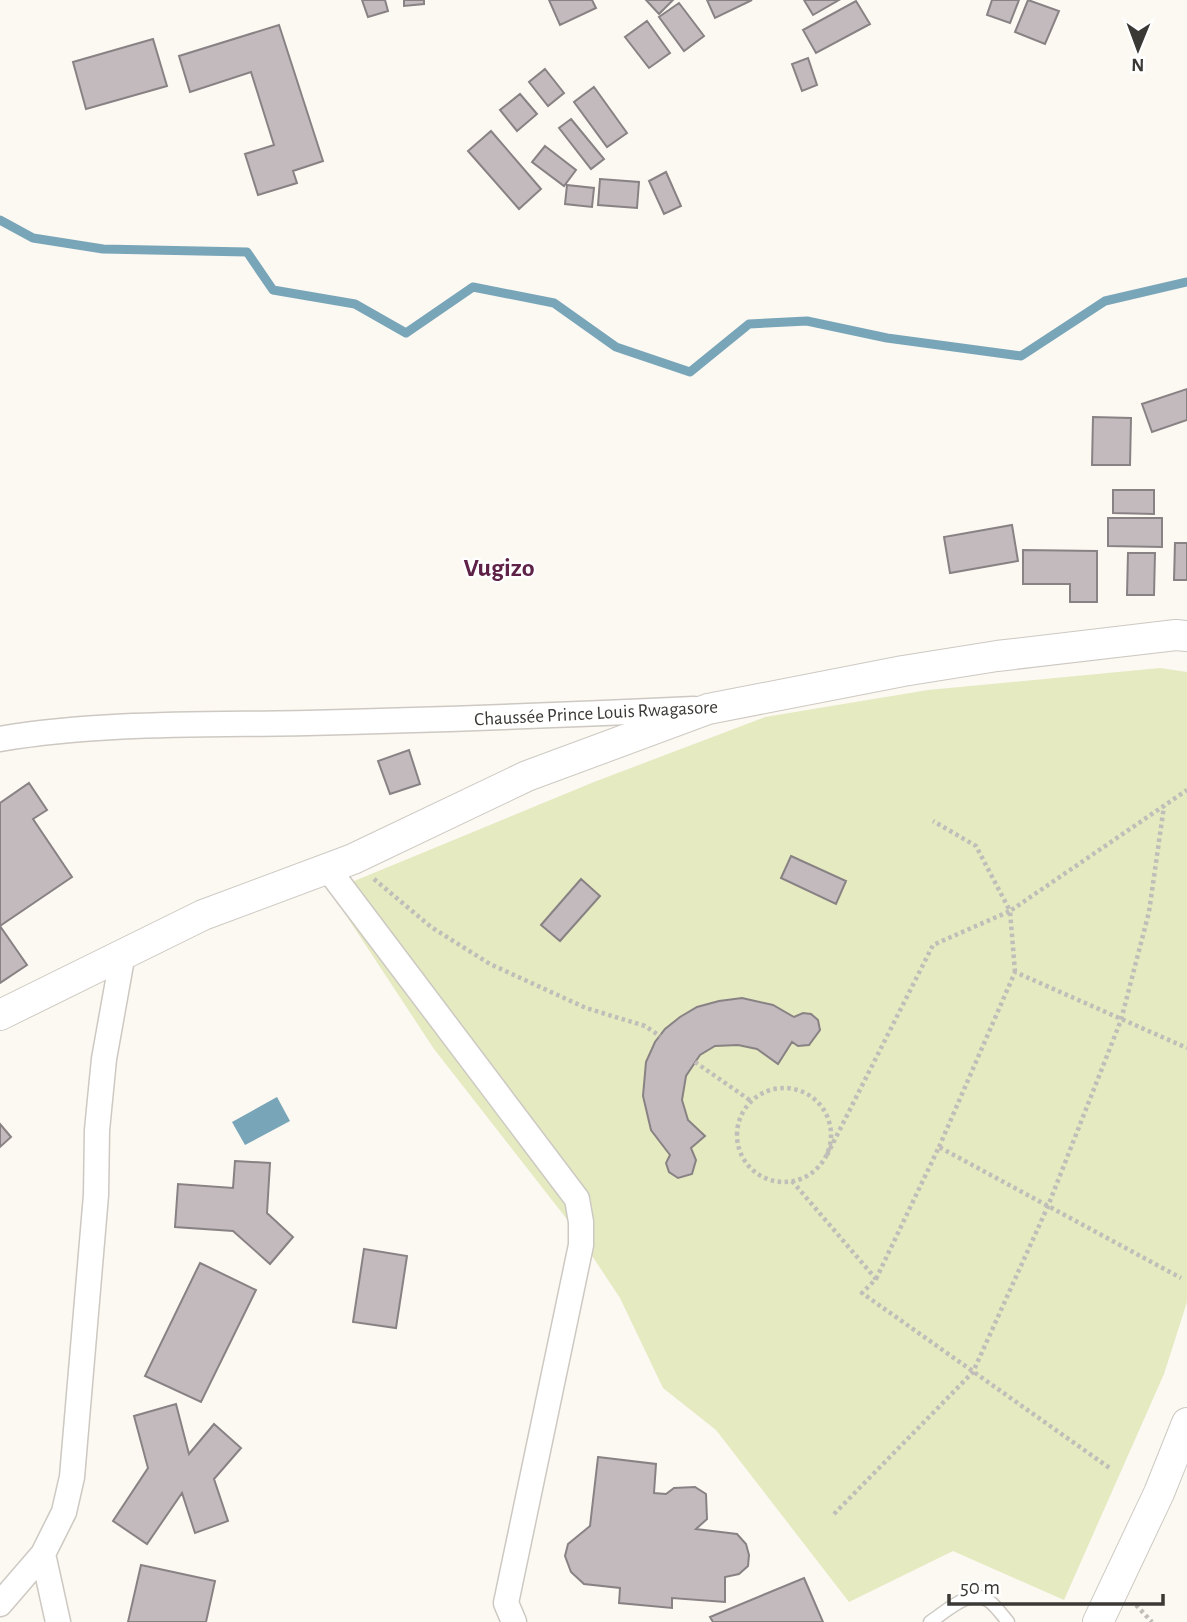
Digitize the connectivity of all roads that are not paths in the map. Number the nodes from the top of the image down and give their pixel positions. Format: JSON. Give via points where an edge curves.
{"nodes":[{"id":1,"x":1187,"y":636,"type":"edge"},
{"id":2,"x":708,"y":709,"type":"junction"},
{"id":3,"x":0,"y":739,"type":"edge"},
{"id":4,"x":341,"y":864,"type":"junction"},
{"id":5,"x":123,"y":953,"type":"junction"},
{"id":6,"x":0,"y":1015,"type":"edge"},
{"id":7,"x":1187,"y":1423,"type":"edge"},
{"id":8,"x":43,"y":1554,"type":"junction"},
{"id":9,"x":0,"y":1604,"type":"edge"},
{"id":10,"x":58,"y":1622,"type":"edge"},
{"id":11,"x":514,"y":1622,"type":"edge"},
{"id":12,"x":930,"y":1622,"type":"edge"},
{"id":13,"x":1008,"y":1622,"type":"edge"},
{"id":14,"x":1098,"y":1622,"type":"edge"}],
"edges":[{"from":1,"to":2,"type":"street","name":"Chaussée Prince Louis Rwagasore","via":[[997,656]]},
{"from":2,"to":3,"type":"street","name":"Chaussée Prince Louis Rwagasore","via":[[109,728]]},
{"from":2,"to":4,"type":"street","via":[[527,776]]},
{"from":4,"to":5,"type":"street","via":[[202,915]]},
{"from":4,"to":11,"type":"street","via":[[577,1199],[581,1245],[506,1603]]},
{"from":5,"to":6,"type":"street"},
{"from":5,"to":8,"type":"street","via":[[103,1059],[72,1477],[64,1512]]},
{"from":7,"to":14,"type":"street"},
{"from":8,"to":9,"type":"street"},
{"from":8,"to":10,"type":"street"},
{"from":12,"to":13,"type":"lane","via":[[976,1595],[988,1600]]}]}
